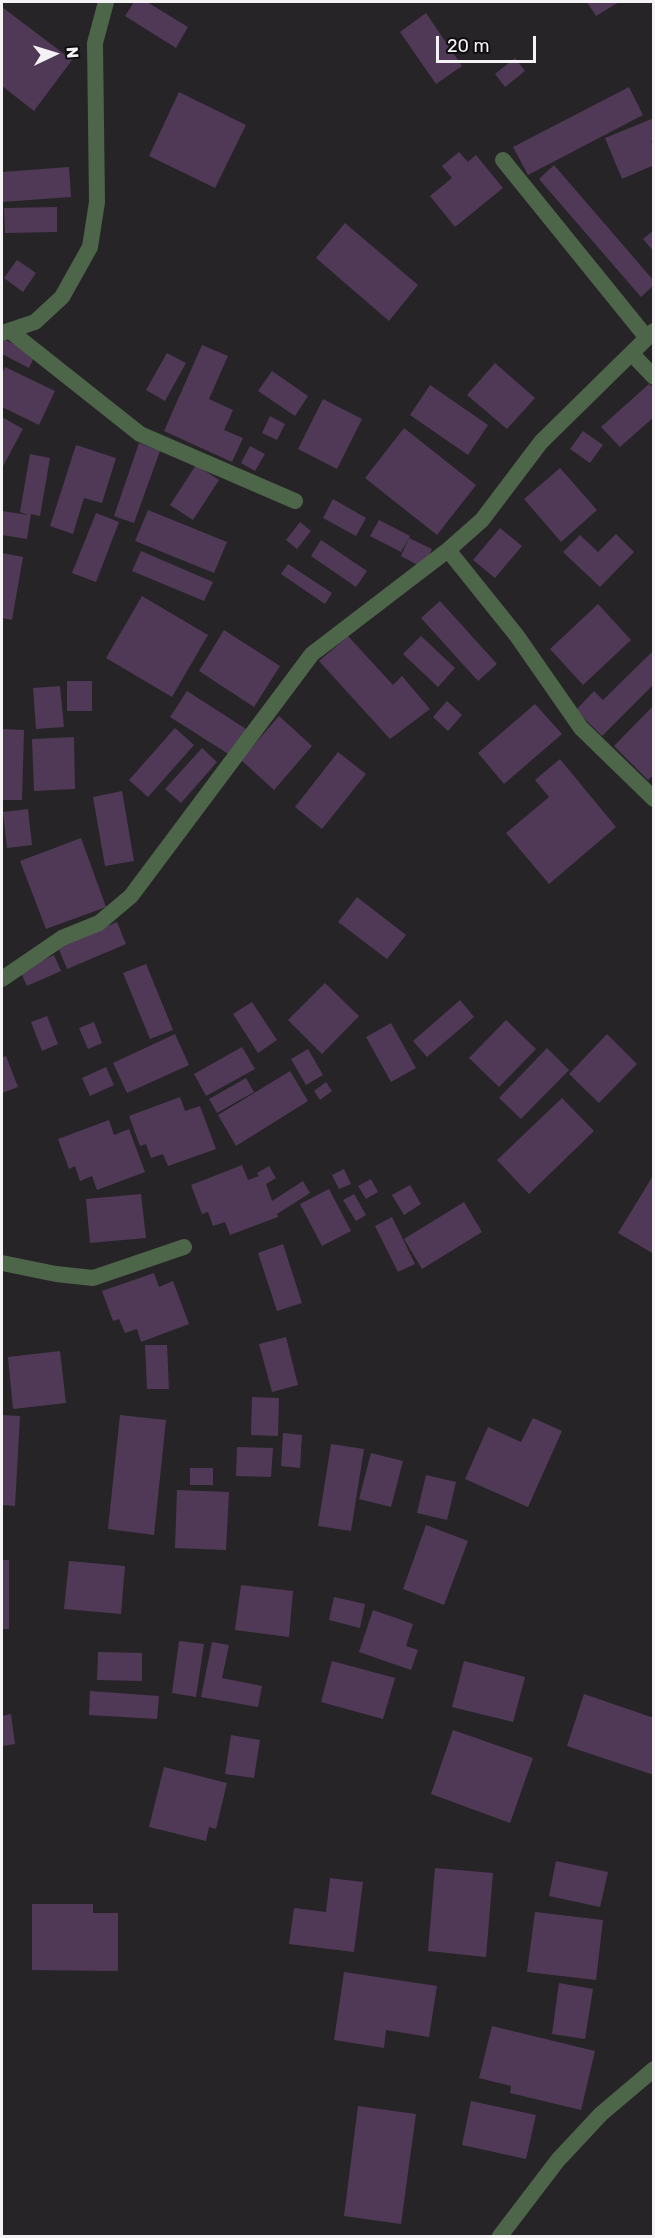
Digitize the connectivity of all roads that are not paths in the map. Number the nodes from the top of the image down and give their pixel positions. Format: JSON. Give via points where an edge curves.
{"nodes":[{"id":1,"x":106,"y":2,"type":"edge"},
{"id":2,"x":503,"y":160,"type":"dead end"},
{"id":3,"x":6,"y":332,"type":"edge"},
{"id":4,"x":650,"y":335,"type":"edge"},
{"id":5,"x":632,"y":354,"type":"junction"},
{"id":6,"x":654,"y":377,"type":"edge"},
{"id":7,"x":295,"y":501,"type":"dead end"},
{"id":8,"x":448,"y":550,"type":"junction"},
{"id":9,"x":654,"y":799,"type":"edge"},
{"id":10,"x":2,"y":979,"type":"edge"},
{"id":11,"x":184,"y":1247,"type":"dead end"},
{"id":12,"x":2,"y":1263,"type":"edge"},
{"id":13,"x":654,"y":2069,"type":"edge"},
{"id":14,"x":500,"y":2236,"type":"edge"}],
"edges":[{"from":1,"to":3,"type":"street","via":[[95,43],[97,202],[90,247],[62,297],[34,322]]},
{"from":2,"to":4,"type":"street"},
{"from":3,"to":7,"type":"street","via":[[140,434]]},
{"from":4,"to":5,"type":"street"},
{"from":5,"to":6,"type":"street"},
{"from":5,"to":8,"type":"street","via":[[541,442],[482,520]]},
{"from":8,"to":9,"type":"street","via":[[517,636],[581,728]]},
{"from":8,"to":10,"type":"street","via":[[312,654],[131,896],[99,923],[62,939]]},
{"from":11,"to":12,"type":"street","via":[[93,1278]]},
{"from":13,"to":14,"type":"street","via":[[601,2114],[558,2160]]}]}
